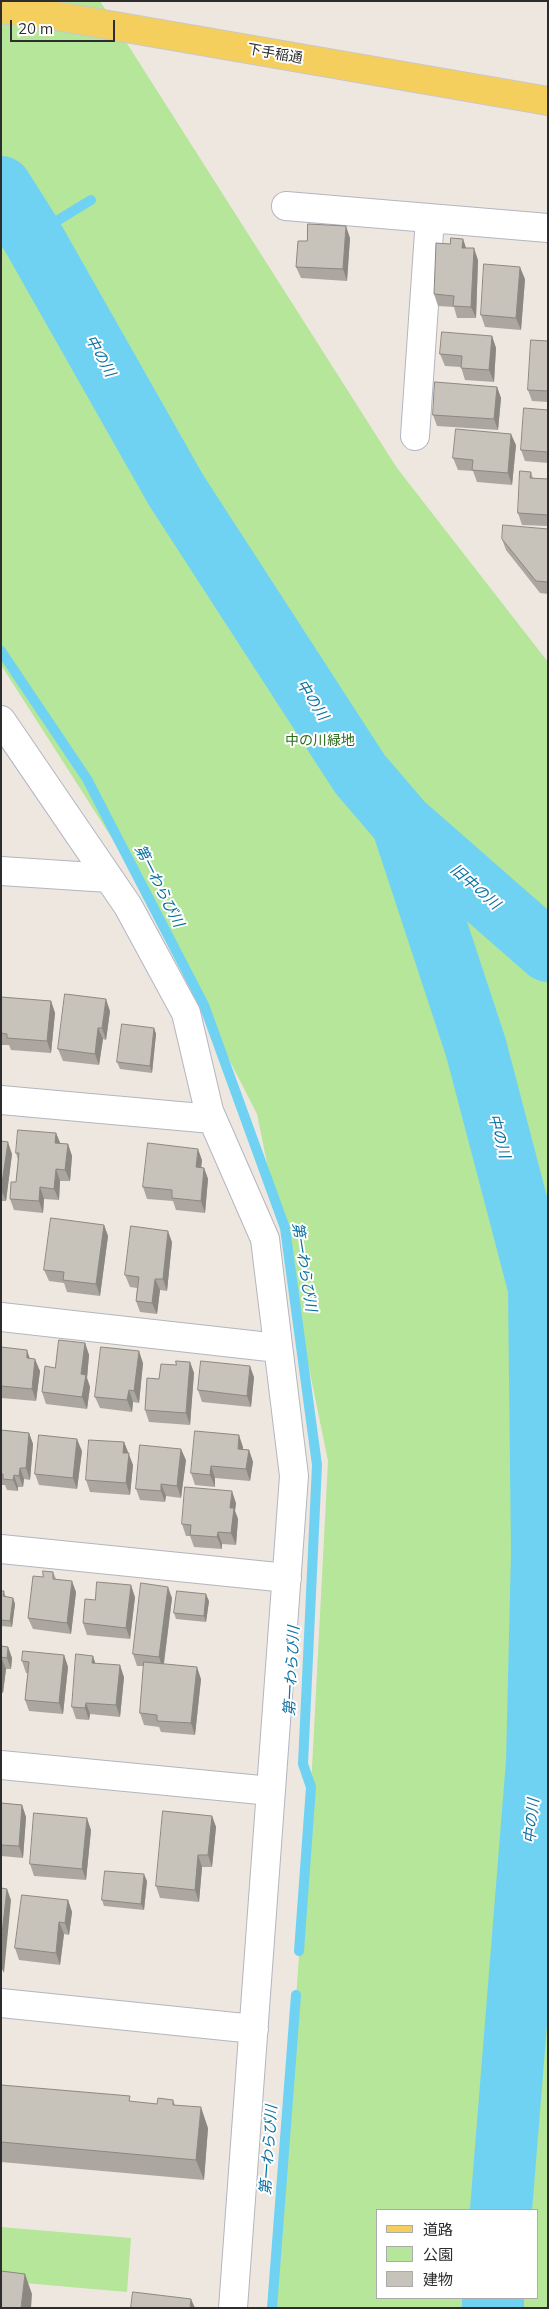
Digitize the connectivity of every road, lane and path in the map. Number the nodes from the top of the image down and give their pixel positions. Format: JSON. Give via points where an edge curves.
{"nodes":[{"id":1,"x":1,"y":9,"type":"edge"},
{"id":2,"x":548,"y":101,"type":"edge"},
{"id":3,"x":286,"y":206,"type":"dead end"},
{"id":4,"x":430,"y":218,"type":"junction"},
{"id":5,"x":548,"y":228,"type":"edge"},
{"id":6,"x":415,"y":436,"type":"dead end"},
{"id":7,"x":1,"y":720,"type":"edge"},
{"id":8,"x":1,"y":871,"type":"edge"},
{"id":9,"x":109,"y":878,"type":"junction"},
{"id":10,"x":1,"y":1100,"type":"edge"},
{"id":11,"x":212,"y":1119,"type":"junction"},
{"id":12,"x":1,"y":1317,"type":"edge"},
{"id":13,"x":278,"y":1348,"type":"junction"},
{"id":14,"x":1,"y":1549,"type":"edge"},
{"id":15,"x":287,"y":1578,"type":"junction"},
{"id":16,"x":1,"y":1765,"type":"edge"},
{"id":17,"x":271,"y":1791,"type":"junction"},
{"id":18,"x":1,"y":2003,"type":"edge"},
{"id":19,"x":254,"y":2029,"type":"junction"},
{"id":20,"x":233,"y":2308,"type":"edge"}],
"edges":[{"from":1,"to":2,"type":"main road","name":"下手稲通"},
{"from":3,"to":4,"type":"street"},
{"from":4,"to":5,"type":"street"},
{"from":4,"to":6,"type":"street"},
{"from":7,"to":9,"type":"street"},
{"from":8,"to":9,"type":"street"},
{"from":9,"to":11,"type":"street","via":[[128,906],[186,1013]]},
{"from":10,"to":11,"type":"street"},
{"from":11,"to":13,"type":"street","via":[[265,1239]]},
{"from":12,"to":13,"type":"street"},
{"from":13,"to":15,"type":"street","via":[[294,1476]]},
{"from":14,"to":15,"type":"street"},
{"from":15,"to":17,"type":"street"},
{"from":16,"to":17,"type":"street"},
{"from":17,"to":19,"type":"street"},
{"from":18,"to":19,"type":"street"},
{"from":19,"to":20,"type":"street"}]}
